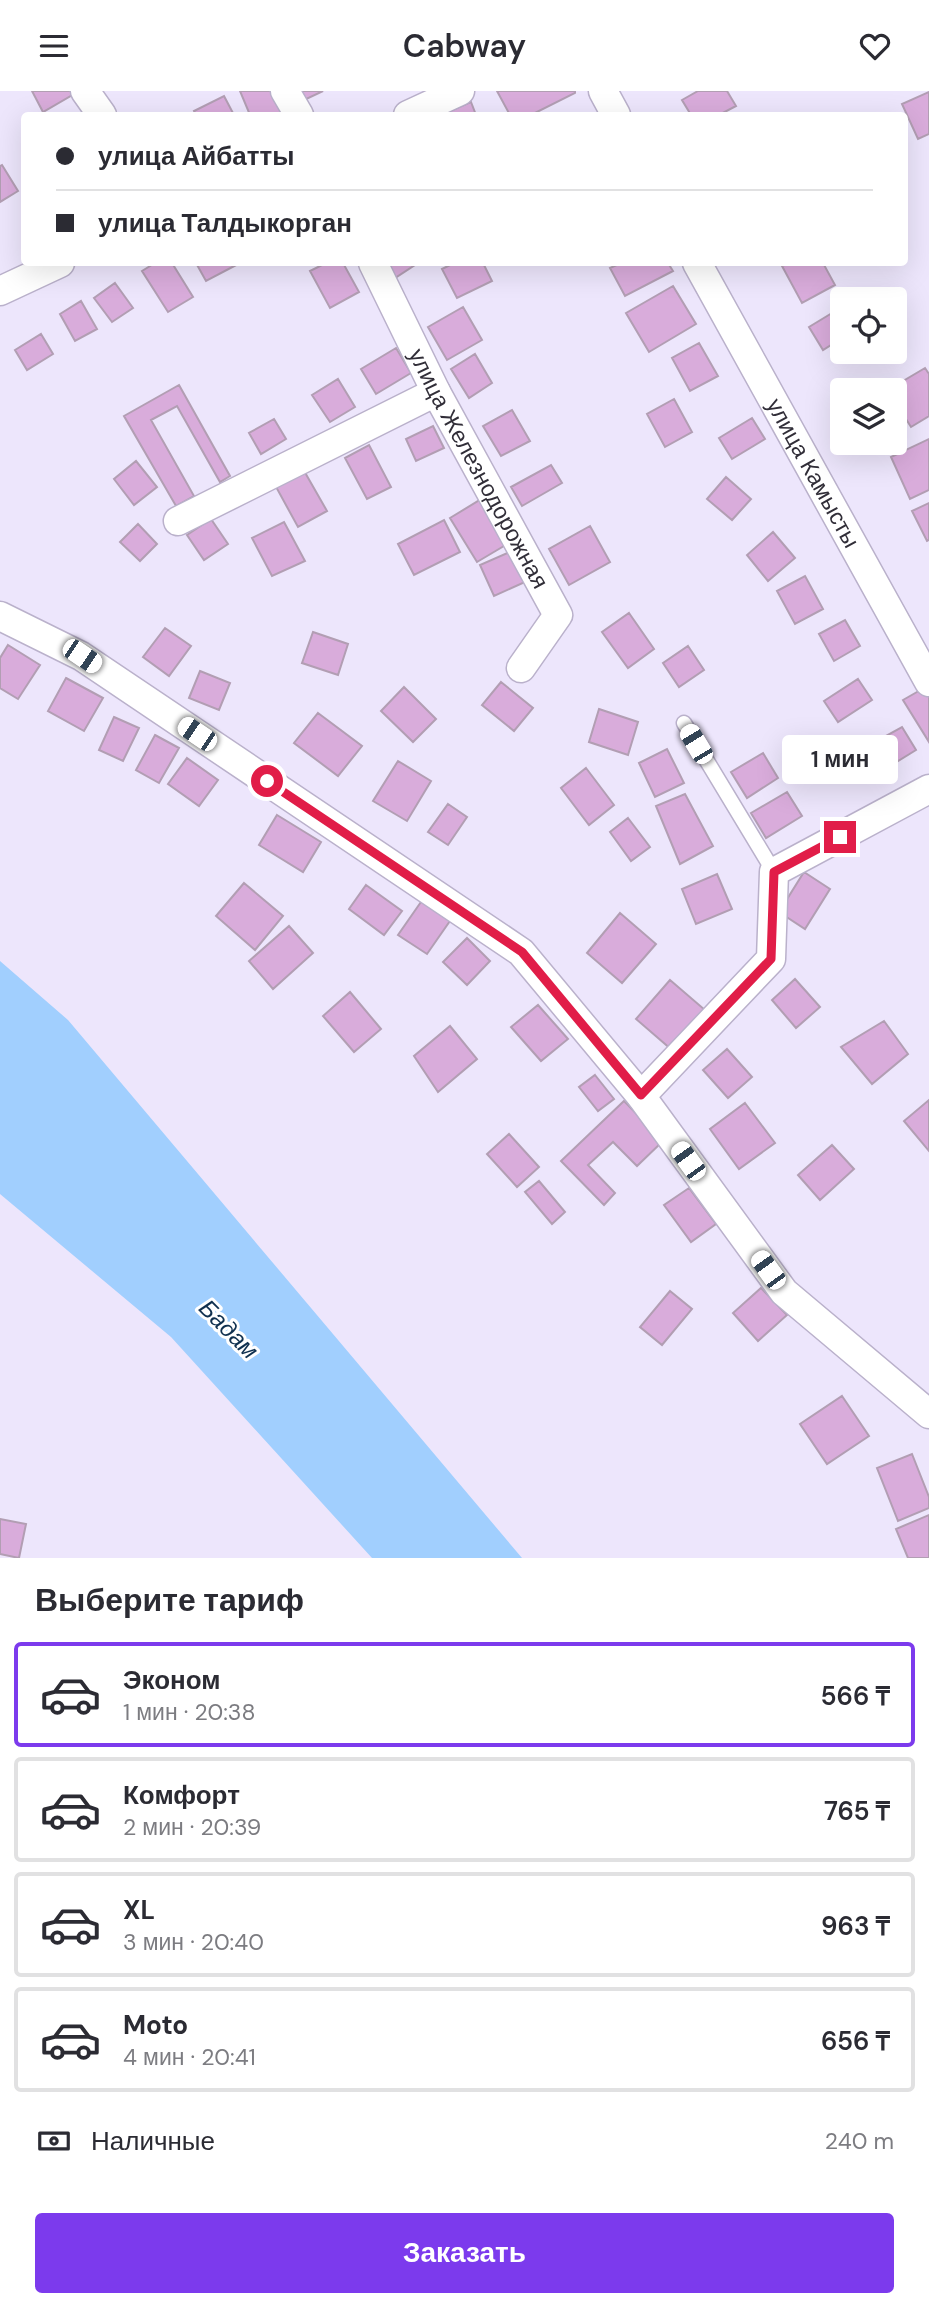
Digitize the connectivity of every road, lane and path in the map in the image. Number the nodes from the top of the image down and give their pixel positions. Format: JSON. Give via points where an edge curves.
{"nodes":[{"id":1,"x":85,"y":91,"type":"edge"},
{"id":2,"x":285,"y":91,"type":"edge"},
{"id":3,"x":460,"y":91,"type":"edge"},
{"id":4,"x":603,"y":91,"type":"edge"},
{"id":5,"x":100,"y":112,"type":"edge"},
{"id":6,"x":297,"y":112,"type":"edge"},
{"id":7,"x":414,"y":112,"type":"edge"},
{"id":8,"x":614,"y":112,"type":"edge"},
{"id":9,"x":54,"y":266,"type":"edge"},
{"id":10,"x":374,"y":266,"type":"edge"},
{"id":11,"x":699,"y":266,"type":"edge"},
{"id":12,"x":0,"y":291,"type":"edge"},
{"id":13,"x":436,"y":392,"type":"junction"},
{"id":14,"x":178,"y":521,"type":"dead end"},
{"id":15,"x":0,"y":616,"type":"edge"},
{"id":16,"x":520,"y":669,"type":"dead end"},
{"id":17,"x":929,"y":683,"type":"edge"},
{"id":18,"x":684,"y":723,"type":"dead end"},
{"id":19,"x":929,"y":789,"type":"edge"},
{"id":20,"x":774,"y":872,"type":"junction"},
{"id":21,"x":641,"y":1095,"type":"junction"},
{"id":22,"x":929,"y":1414,"type":"edge"}],
"edges":[{"from":1,"to":5,"type":"street"},
{"from":2,"to":6,"type":"street"},
{"from":3,"to":7,"type":"street"},
{"from":4,"to":8,"type":"street"},
{"from":9,"to":12,"type":"street"},
{"from":10,"to":13,"type":"street","name":"улица Железнодорожная"},
{"from":11,"to":17,"type":"street","name":"улица Камысты"},
{"from":13,"to":14,"type":"street"},
{"from":13,"to":16,"type":"street","name":"улица Железнодорожная","via":[[558,615]]},
{"from":15,"to":21,"type":"street","via":[[82,656],[522,952]]},
{"from":18,"to":20,"type":"lane"},
{"from":19,"to":20,"type":"street"},
{"from":20,"to":21,"type":"street","via":[[771,959]]},
{"from":21,"to":22,"type":"street","via":[[784,1292]]}]}
